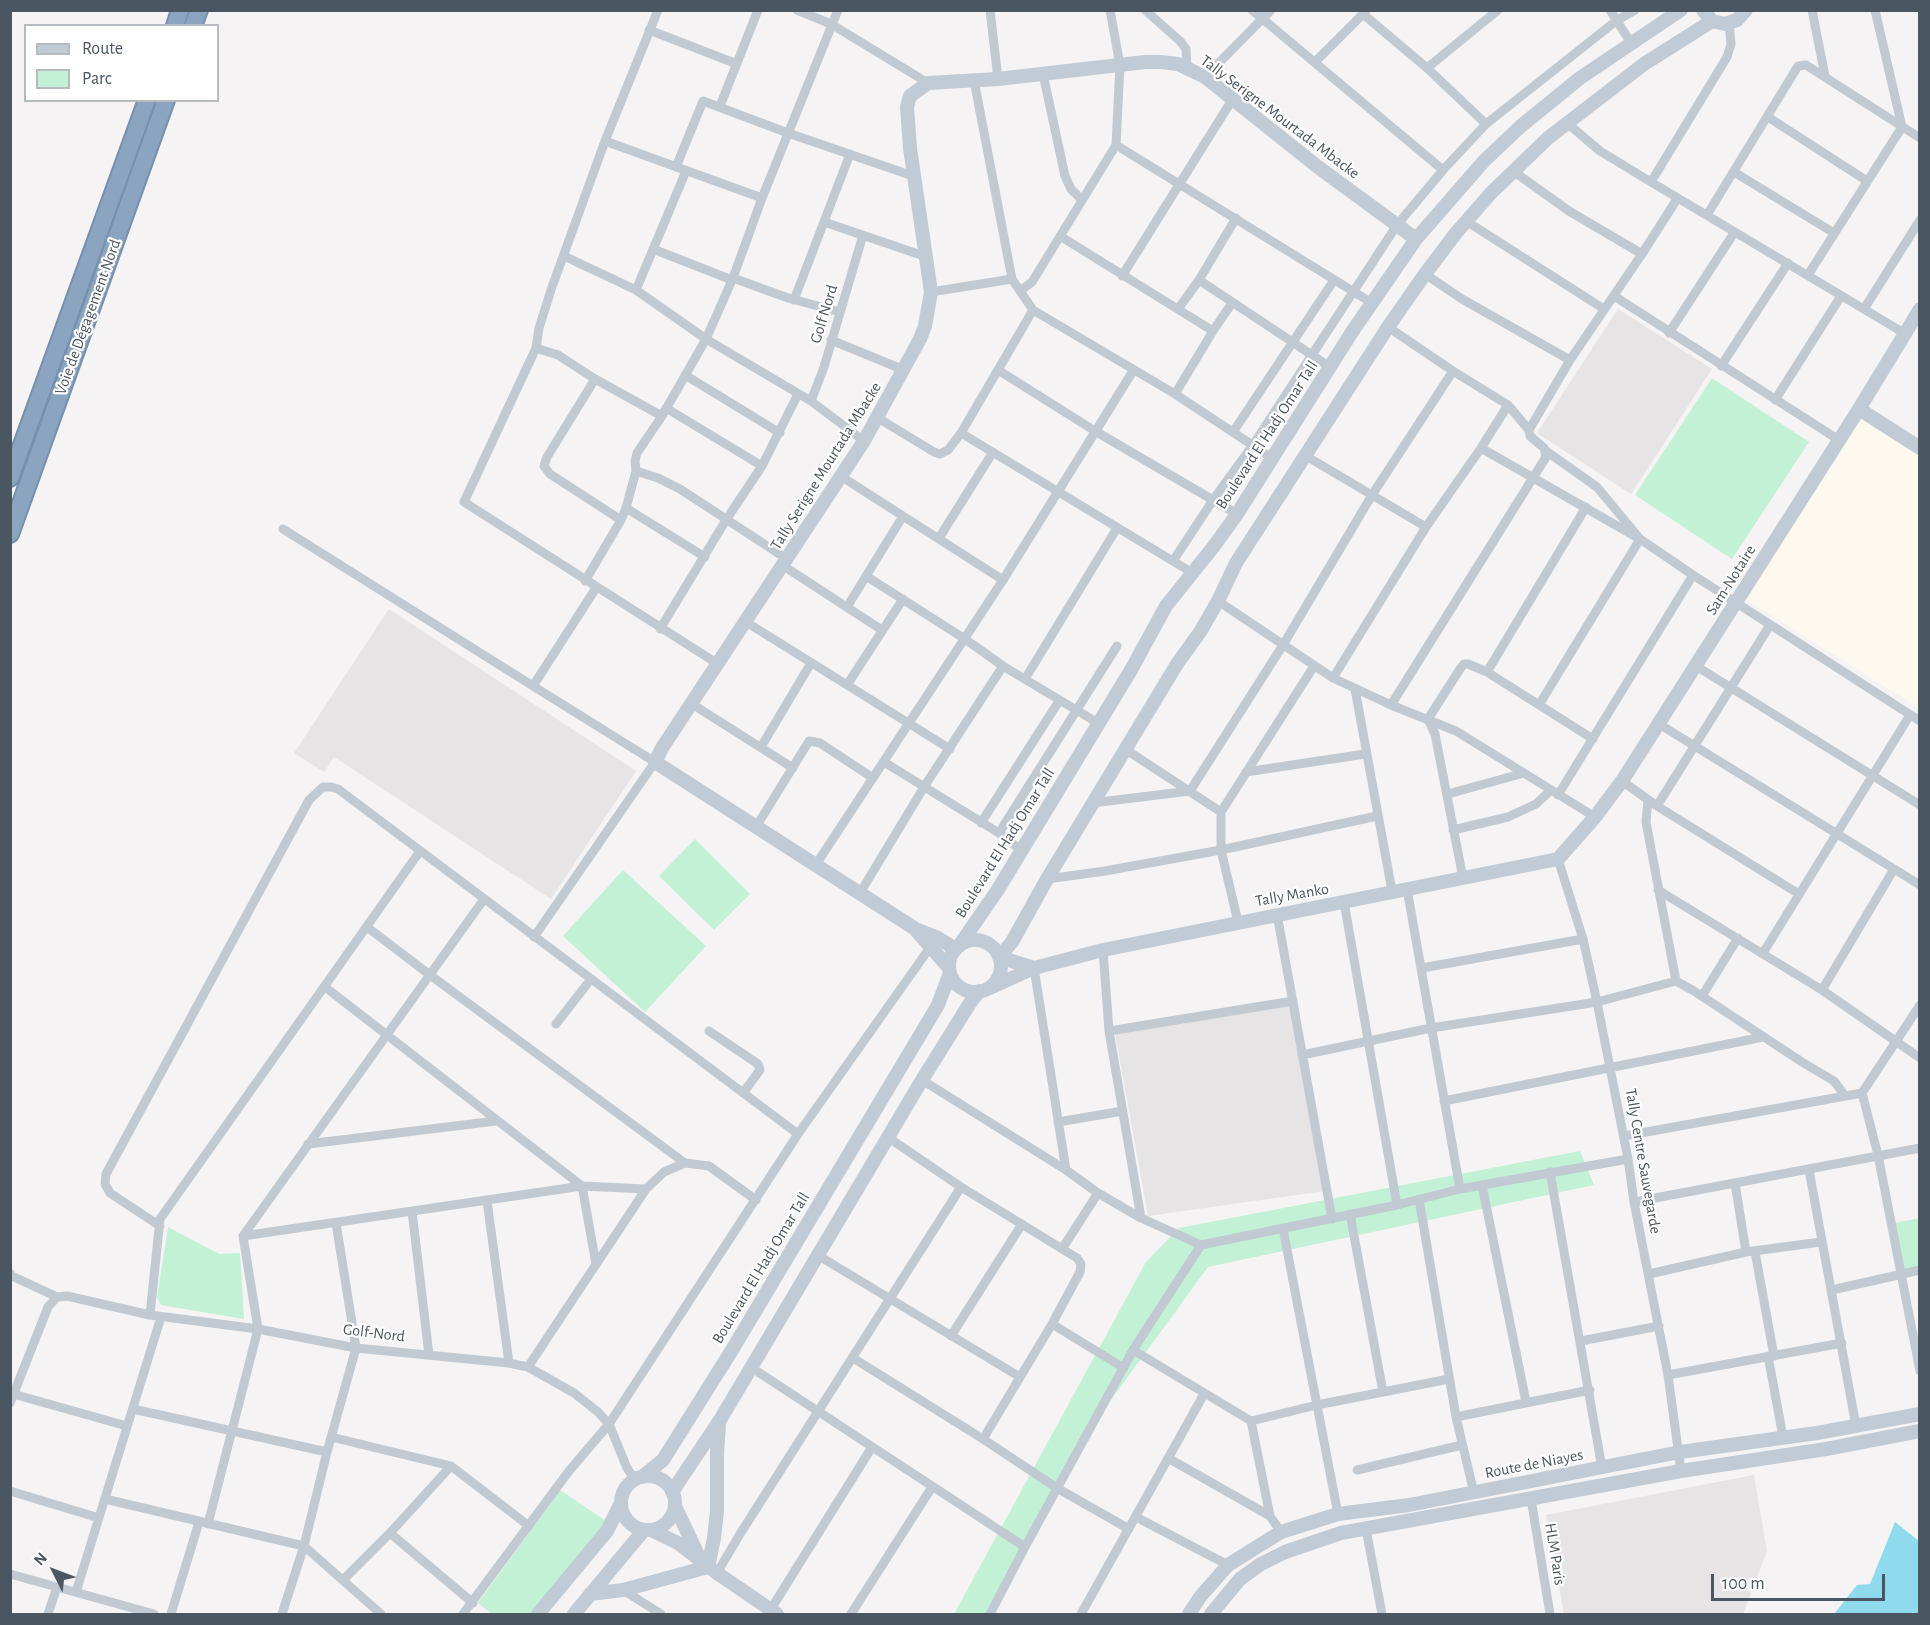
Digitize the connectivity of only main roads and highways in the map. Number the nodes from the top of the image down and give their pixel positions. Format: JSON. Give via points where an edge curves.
{"nodes":[{"id":1,"x":1681,"y":10,"type":"edge"},
{"id":2,"x":1746,"y":11,"type":"edge"},
{"id":3,"x":1707,"y":16,"type":"edge"},
{"id":4,"x":146,"y":102,"type":"edge"},
{"id":5,"x":165,"y":102,"type":"edge"},
{"id":6,"x":1416,"y":239,"type":"junction"},
{"id":7,"x":1920,"y":309,"type":"edge"},
{"id":8,"x":1859,"y":409,"type":"junction"},
{"id":9,"x":1920,"y":448,"type":"edge"},
{"id":10,"x":10,"y":478,"type":"edge"},
{"id":11,"x":10,"y":534,"type":"edge"},
{"id":12,"x":1558,"y":859,"type":"joint"},
{"id":13,"x":914,"y":928,"type":"junction"},
{"id":14,"x":957,"y":947,"type":"junction"},
{"id":15,"x":999,"y":957,"type":"junction"},
{"id":16,"x":1034,"y":968,"type":"junction"},
{"id":17,"x":950,"y":970,"type":"junction"},
{"id":18,"x":985,"y":989,"type":"junction"},
{"id":19,"x":1920,"y":1414,"type":"edge"},
{"id":20,"x":720,"y":1420,"type":"junction"},
{"id":21,"x":1920,"y":1431,"type":"edge"},
{"id":22,"x":638,"y":1479,"type":"junction"},
{"id":23,"x":672,"y":1492,"type":"junction"},
{"id":24,"x":621,"y":1503,"type":"junction"},
{"id":25,"x":675,"y":1506,"type":"junction"},
{"id":26,"x":648,"y":1530,"type":"junction"},
{"id":27,"x":709,"y":1567,"type":"junction"},
{"id":28,"x":590,"y":1594,"type":"junction"},
{"id":29,"x":774,"y":1612,"type":"edge"},
{"id":30,"x":538,"y":1614,"type":"edge"},
{"id":31,"x":574,"y":1614,"type":"edge"},
{"id":32,"x":1189,"y":1614,"type":"edge"},
{"id":33,"x":1211,"y":1614,"type":"edge"}],
"edges":[{"from":1,"to":6,"type":"main road","name":"Boulevard El Hadj Omar Tall","via":[[1573,83],[1521,126],[1484,161]]},
{"from":2,"to":3,"type":"main road","via":[[1729,23],[1720,24]]},
{"from":3,"to":15,"type":"main road","via":[[1548,138],[1466,221],[1425,274],[1236,563],[1200,632],[1176,664],[1012,942]]},
{"from":4,"to":10,"type":"highway","name":"Voie de Dégagement Nord"},
{"from":5,"to":11,"type":"highway","name":"Voie de Dégagement Nord"},
{"from":6,"to":13,"type":"main road","name":"Tally Serigne Mourtada Mbacke","via":[[1205,77],[1178,64],[1119,64],[928,83],[912,93],[907,103],[913,176],[931,292],[926,326],[842,477],[655,762]]},
{"from":6,"to":14,"type":"main road","name":"Boulevard El Hadj Omar Tall","via":[[1237,514],[1166,606],[997,891]]},
{"from":7,"to":8,"type":"main road","name":"Sam-Notaire"},
{"from":8,"to":9,"type":"main road"},
{"from":8,"to":12,"type":"main road","name":"Sam-Notaire","via":[[1622,781]]},
{"from":12,"to":16,"type":"main road","name":"Tally Manko","via":[[1103,950]]},
{"from":13,"to":14,"type":"main road"},
{"from":13,"to":17,"type":"main road"},
{"from":14,"to":15,"type":"main road","via":[[982,941],[993,947]]},
{"from":14,"to":17,"type":"main road"},
{"from":15,"to":16,"type":"main road"},
{"from":15,"to":18,"type":"main road","via":[[1001,970],[995,983]]},
{"from":16,"to":18,"type":"main road","name":"Tally Manko"},
{"from":17,"to":18,"type":"main road","via":[[952,979],[962,988],[972,992]]},
{"from":17,"to":22,"type":"main road","name":"Boulevard El Hadj Omar Tall","via":[[938,1005],[732,1350],[663,1460]]},
{"from":18,"to":20,"type":"main road","via":[[970,1003],[922,1080]]},
{"from":19,"to":32,"type":"main road","name":"Route de Niayes","via":[[1680,1452],[1409,1505],[1338,1514],[1281,1532],[1228,1564]]},
{"from":20,"to":23,"type":"main road"},
{"from":20,"to":27,"type":"main road","via":[[717,1511]]},
{"from":21,"to":33,"type":"main road","name":"Route de Niayes","via":[[1341,1533],[1261,1564],[1240,1579]]},
{"from":22,"to":23,"type":"main road","via":[[660,1479]]},
{"from":22,"to":24,"type":"main road","name":"Boulevard El Hadj Omar Tall","via":[[625,1490]]},
{"from":23,"to":25,"type":"main road"},
{"from":24,"to":26,"type":"main road","via":[[628,1521]]},
{"from":24,"to":30,"type":"main road","name":"Boulevard El Hadj Omar Tall","via":[[607,1531]]},
{"from":25,"to":26,"type":"main road","via":[[667,1522]]},
{"from":25,"to":27,"type":"main road"},
{"from":26,"to":27,"type":"main road","via":[[678,1543]]},
{"from":26,"to":28,"type":"main road"},
{"from":27,"to":28,"type":"main road","via":[[623,1590]]},
{"from":27,"to":29,"type":"main road"},
{"from":28,"to":31,"type":"main road"}]}
